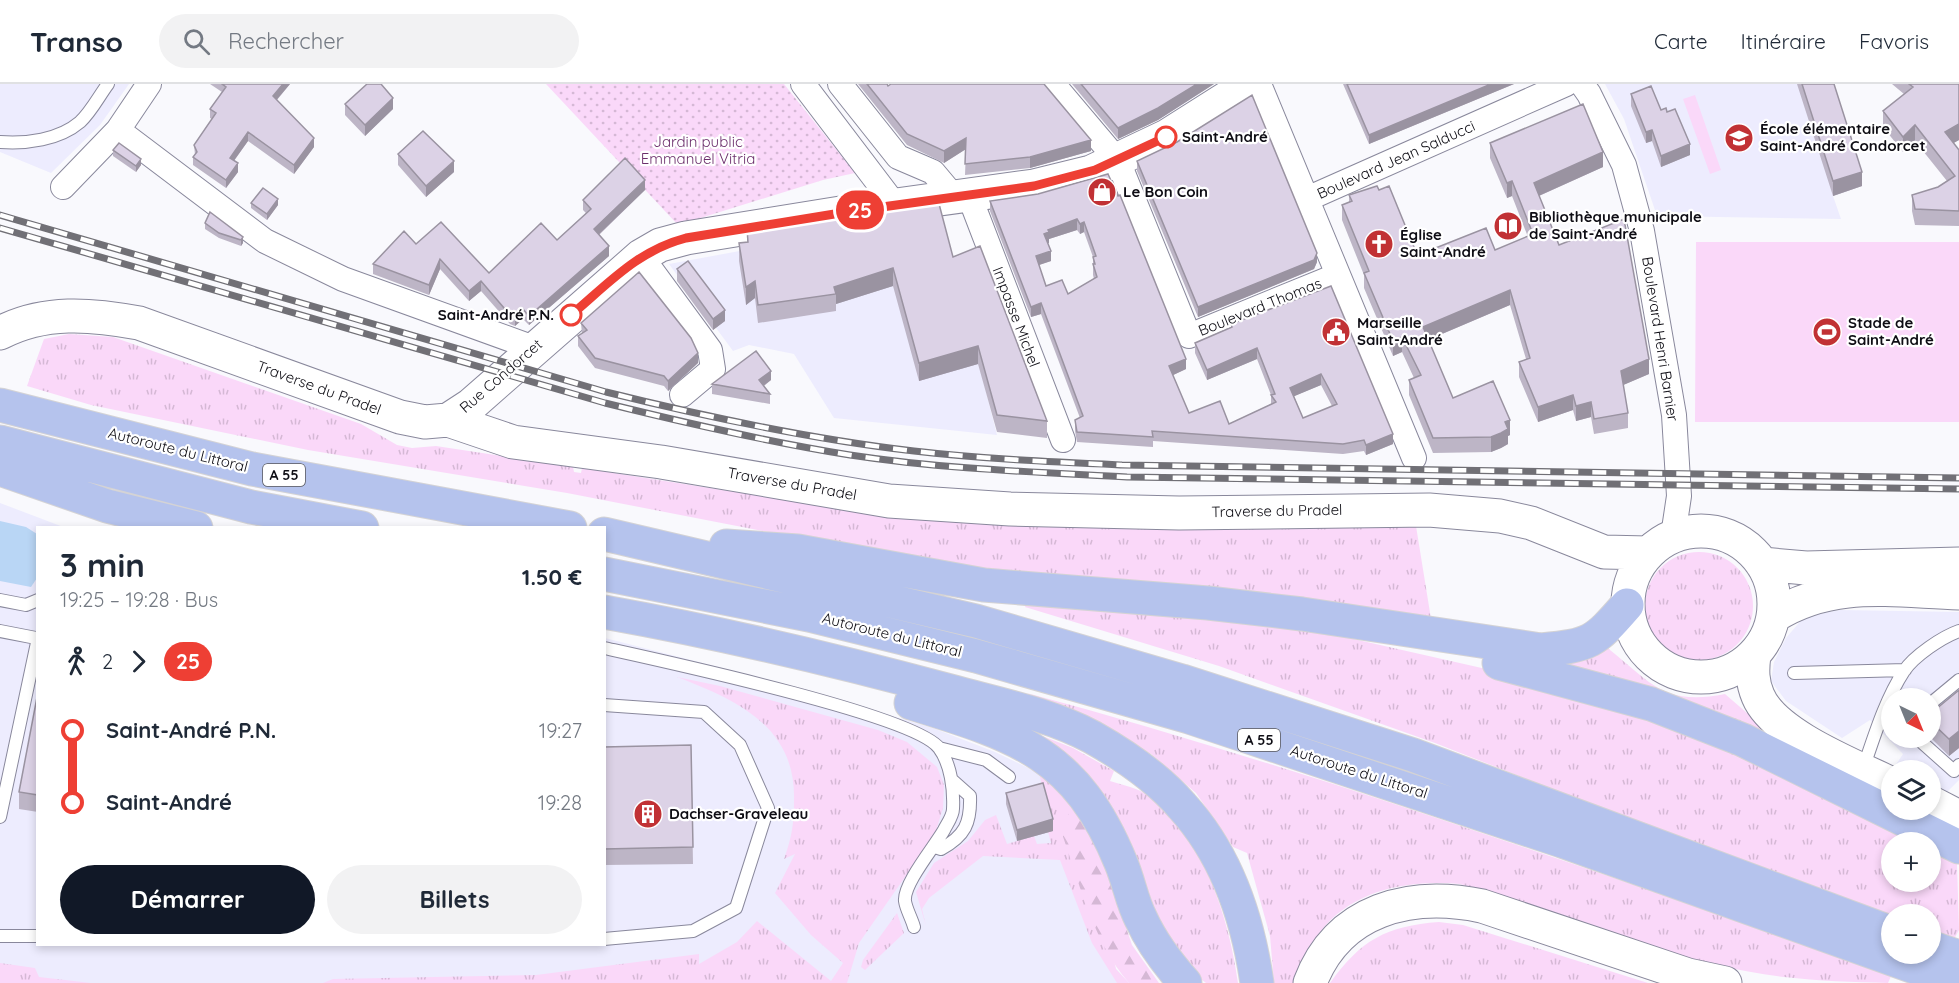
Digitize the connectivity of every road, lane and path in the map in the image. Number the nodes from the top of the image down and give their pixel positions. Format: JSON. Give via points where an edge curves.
{"nodes":[{"id":1,"x":108,"y":84,"type":"edge"},
{"id":2,"x":149,"y":84,"type":"edge"},
{"id":3,"x":802,"y":84,"type":"edge"},
{"id":4,"x":840,"y":84,"type":"edge"},
{"id":5,"x":1053,"y":84,"type":"edge"},
{"id":6,"x":1566,"y":84,"type":"edge"},
{"id":7,"x":1582,"y":84,"type":"edge"},
{"id":8,"x":1248,"y":85,"type":"edge"},
{"id":9,"x":118,"y":130,"type":"junction"},
{"id":10,"x":0,"y":142,"type":"edge"},
{"id":11,"x":1118,"y":161,"type":"junction"},
{"id":12,"x":63,"y":187,"type":"dead end"},
{"id":13,"x":961,"y":196,"type":"junction"},
{"id":14,"x":1307,"y":199,"type":"junction"},
{"id":15,"x":895,"y":206,"type":"junction"},
{"id":16,"x":641,"y":255,"type":"junction"},
{"id":17,"x":1338,"y":275,"type":"junction"},
{"id":18,"x":0,"y":333,"type":"edge"},
{"id":19,"x":534,"y":348,"type":"junction"},
{"id":20,"x":682,"y":395,"type":"dead end"},
{"id":21,"x":1,"y":405,"type":"edge"},
{"id":22,"x":448,"y":420,"type":"junction"},
{"id":23,"x":1063,"y":440,"type":"dead end"},
{"id":24,"x":0,"y":442,"type":"edge"},
{"id":25,"x":1414,"y":458,"type":"dead end"},
{"id":26,"x":0,"y":469,"type":"edge"},
{"id":27,"x":188,"y":526,"type":"edge"},
{"id":28,"x":351,"y":526,"type":"edge"},
{"id":29,"x":559,"y":526,"type":"edge"},
{"id":30,"x":612,"y":536,"type":"edge"},
{"id":31,"x":1660,"y":544,"type":"junction"},
{"id":32,"x":1604,"y":552,"type":"junction"},
{"id":33,"x":1762,"y":564,"type":"junction"},
{"id":34,"x":1959,"y":564,"type":"edge"},
{"id":35,"x":606,"y":574,"type":"edge"},
{"id":36,"x":1959,"y":593,"type":"edge"},
{"id":37,"x":1627,"y":598,"type":"junction"},
{"id":38,"x":0,"y":600,"type":"edge"},
{"id":39,"x":36,"y":601,"type":"edge"},
{"id":40,"x":606,"y":612,"type":"edge"},
{"id":41,"x":1302,"y":614,"type":"junction"},
{"id":42,"x":1774,"y":616,"type":"junction"},
{"id":43,"x":681,"y":626,"type":"junction"},
{"id":44,"x":1959,"y":630,"type":"edge"},
{"id":45,"x":0,"y":631,"type":"edge"},
{"id":46,"x":36,"y":638,"type":"edge"},
{"id":47,"x":36,"y":643,"type":"edge"},
{"id":48,"x":606,"y":648,"type":"edge"},
{"id":49,"x":1754,"y":655,"type":"junction"},
{"id":50,"x":1905,"y":670,"type":"junction"},
{"id":51,"x":1794,"y":673,"type":"dead end"},
{"id":52,"x":1959,"y":680,"type":"edge"},
{"id":53,"x":1941,"y":695,"type":"edge"},
{"id":54,"x":606,"y":705,"type":"edge"},
{"id":55,"x":939,"y":748,"type":"junction"},
{"id":56,"x":1928,"y":748,"type":"edge"},
{"id":57,"x":1825,"y":752,"type":"junction"},
{"id":58,"x":1959,"y":765,"type":"edge"},
{"id":59,"x":1862,"y":770,"type":"junction"},
{"id":60,"x":8,"y":776,"type":"junction"},
{"id":61,"x":1010,"y":777,"type":"dead end"},
{"id":62,"x":1881,"y":779,"type":"edge"},
{"id":63,"x":952,"y":780,"type":"junction"},
{"id":64,"x":0,"y":786,"type":"edge"},
{"id":65,"x":1881,"y":790,"type":"edge"},
{"id":66,"x":1941,"y":808,"type":"edge"},
{"id":67,"x":0,"y":817,"type":"edge"},
{"id":68,"x":1959,"y":817,"type":"edge"},
{"id":69,"x":1922,"y":820,"type":"edge"},
{"id":70,"x":1959,"y":846,"type":"edge"},
{"id":71,"x":935,"y":847,"type":"junction"},
{"id":72,"x":914,"y":927,"type":"dead end"},
{"id":73,"x":0,"y":936,"type":"edge"},
{"id":74,"x":36,"y":936,"type":"edge"},
{"id":75,"x":606,"y":939,"type":"edge"},
{"id":76,"x":1881,"y":941,"type":"edge"},
{"id":77,"x":1881,"y":942,"type":"edge"},
{"id":78,"x":1941,"y":951,"type":"edge"},
{"id":79,"x":1959,"y":957,"type":"edge"},
{"id":80,"x":1926,"y":964,"type":"edge"},
{"id":81,"x":1185,"y":983,"type":"edge"},
{"id":82,"x":1257,"y":983,"type":"edge"},
{"id":83,"x":1310,"y":983,"type":"edge"},
{"id":84,"x":1725,"y":983,"type":"edge"},
{"id":85,"x":1959,"y":983,"type":"edge"}],
"edges":[{"from":1,"to":10,"type":"lane","via":[[80,122],[43,138],[22,143]]},
{"from":2,"to":9,"type":"street"},
{"from":3,"to":15,"type":"street"},
{"from":4,"to":13,"type":"street","name":"Impasse Michel","via":[[898,157],[933,172]]},
{"from":5,"to":11,"type":"street"},
{"from":6,"to":14,"type":"street","name":"Boulevard Jean Salducci"},
{"from":7,"to":31,"type":"street","name":"Boulevard Henri Barnier","via":[[1624,165],[1642,231],[1674,415],[1679,496]]},
{"from":8,"to":11,"type":"main road","name":"Rue Condorcet","via":[[1167,136]]},
{"from":8,"to":14,"type":"street","name":"Boulevard Jean Salducci"},
{"from":9,"to":12,"type":"street"},
{"from":9,"to":19,"type":"street","via":[[265,241],[343,279]]},
{"from":11,"to":13,"type":"main road","name":"Rue Condorcet","via":[[1034,186]]},
{"from":11,"to":17,"type":"street","name":"Boulevard Thomas","via":[[1189,336]]},
{"from":13,"to":15,"type":"main road","name":"Rue Condorcet"},
{"from":13,"to":23,"type":"street","name":"Impasse Michel"},
{"from":14,"to":17,"type":"street"},
{"from":15,"to":16,"type":"main road","name":"Rue Condorcet","via":[[686,238]]},
{"from":16,"to":19,"type":"main road","name":"Rue Condorcet"},
{"from":16,"to":20,"type":"street","via":[[710,350],[713,369]]},
{"from":17,"to":25,"type":"street"},
{"from":18,"to":22,"type":"main road","name":"Traverse du Pradel","via":[[17,324],[57,315],[99,315],[139,323],[400,417],[425,422]]},
{"from":19,"to":22,"type":"main road","name":"Rue Condorcet","via":[[471,405]]},
{"from":21,"to":29,"type":"highway","name":"Autoroute du Littoral","number":"A 55","via":[[252,469]]},
{"from":22,"to":32,"type":"main road","name":"Traverse du Pradel","via":[[513,442],[661,462],[889,501],[1179,513],[1429,510],[1500,516],[1531,523]]},
{"from":24,"to":28,"type":"highway","via":[[251,507]]},
{"from":26,"to":27,"type":"highway","via":[[107,506]]},
{"from":30,"to":41,"type":"highway","via":[[798,551],[984,585]]},
{"from":30,"to":76,"type":"highway","name":"Autoroute du Littoral","number":"A 55","via":[[976,621],[1182,681],[1413,755]]},
{"from":31,"to":32,"type":"main road","name":"Traverse du Pradel"},
{"from":31,"to":33,"type":"main road","via":[[1693,531],[1713,531],[1749,548]]},
{"from":31,"to":37,"type":"main road","via":[[1635,570]]},
{"from":32,"to":37,"type":"main road"},
{"from":33,"to":34,"type":"main road","via":[[1806,568]]},
{"from":33,"to":42,"type":"main road","via":[[1772,589]]},
{"from":35,"to":77,"type":"highway","name":"Autoroute du Littoral","number":"A 55","via":[[809,615],[932,645],[1188,717]]},
{"from":36,"to":42,"type":"main road","via":[[1836,590],[1811,597]]},
{"from":37,"to":41,"type":"highway","via":[[1603,633],[1581,646],[1541,650]]},
{"from":37,"to":49,"type":"main road","via":[[1631,629],[1643,651],[1662,667],[1685,676],[1710,677],[1734,670]]},
{"from":38,"to":39,"type":"lane","via":[[26,605]]},
{"from":40,"to":43,"type":"highway"},
{"from":41,"to":70,"type":"highway","via":[[1563,678],[1651,704],[1743,740]]},
{"from":42,"to":49,"type":"main road","via":[[1767,637]]},
{"from":43,"to":81,"type":"highway","via":[[782,664],[986,726],[1041,753],[1080,788],[1103,822],[1140,919],[1167,963]]},
{"from":43,"to":82,"type":"highway","via":[[846,663],[1034,714],[1090,736],[1120,754],[1182,805],[1208,840],[1236,898],[1251,942]]},
{"from":44,"to":50,"type":"lane","via":[[1943,636]]},
{"from":45,"to":46,"type":"lane"},
{"from":47,"to":60,"type":"lane"},
{"from":48,"to":55,"type":"lane","via":[[831,704],[920,734]]},
{"from":49,"to":57,"type":"main road","via":[[1752,674],[1758,698],[1783,727]]},
{"from":50,"to":51,"type":"lane"},
{"from":50,"to":59,"type":"lane"},
{"from":52,"to":53,"type":"lane"},
{"from":54,"to":75,"type":"lane","via":[[704,712],[740,745],[768,808],[736,908],[693,931]]},
{"from":55,"to":61,"type":"lane","via":[[986,760]]},
{"from":55,"to":63,"type":"lane"},
{"from":56,"to":58,"type":"lane","via":[[1954,771]]},
{"from":57,"to":59,"type":"main road"},
{"from":57,"to":65,"type":"main road"},
{"from":59,"to":62,"type":"main road"},
{"from":60,"to":64,"type":"lane"},
{"from":60,"to":67,"type":"lane"},
{"from":63,"to":71,"type":"lane","via":[[953,812]]},
{"from":63,"to":71,"type":"lane","via":[[970,796],[970,814],[958,839],[941,849]]},
{"from":66,"to":68,"type":"main road"},
{"from":69,"to":70,"type":"main road"},
{"from":71,"to":72,"type":"lane","via":[[908,886],[905,900]]},
{"from":73,"to":74,"type":"lane"},
{"from":78,"to":79,"type":"highway"},
{"from":80,"to":85,"type":"highway","name":"Autoroute du Littoral","number":"A 55"},
{"from":83,"to":84,"type":"main road","via":[[1323,956],[1357,922],[1397,905],[1450,899],[1482,906],[1688,975]]}]}
